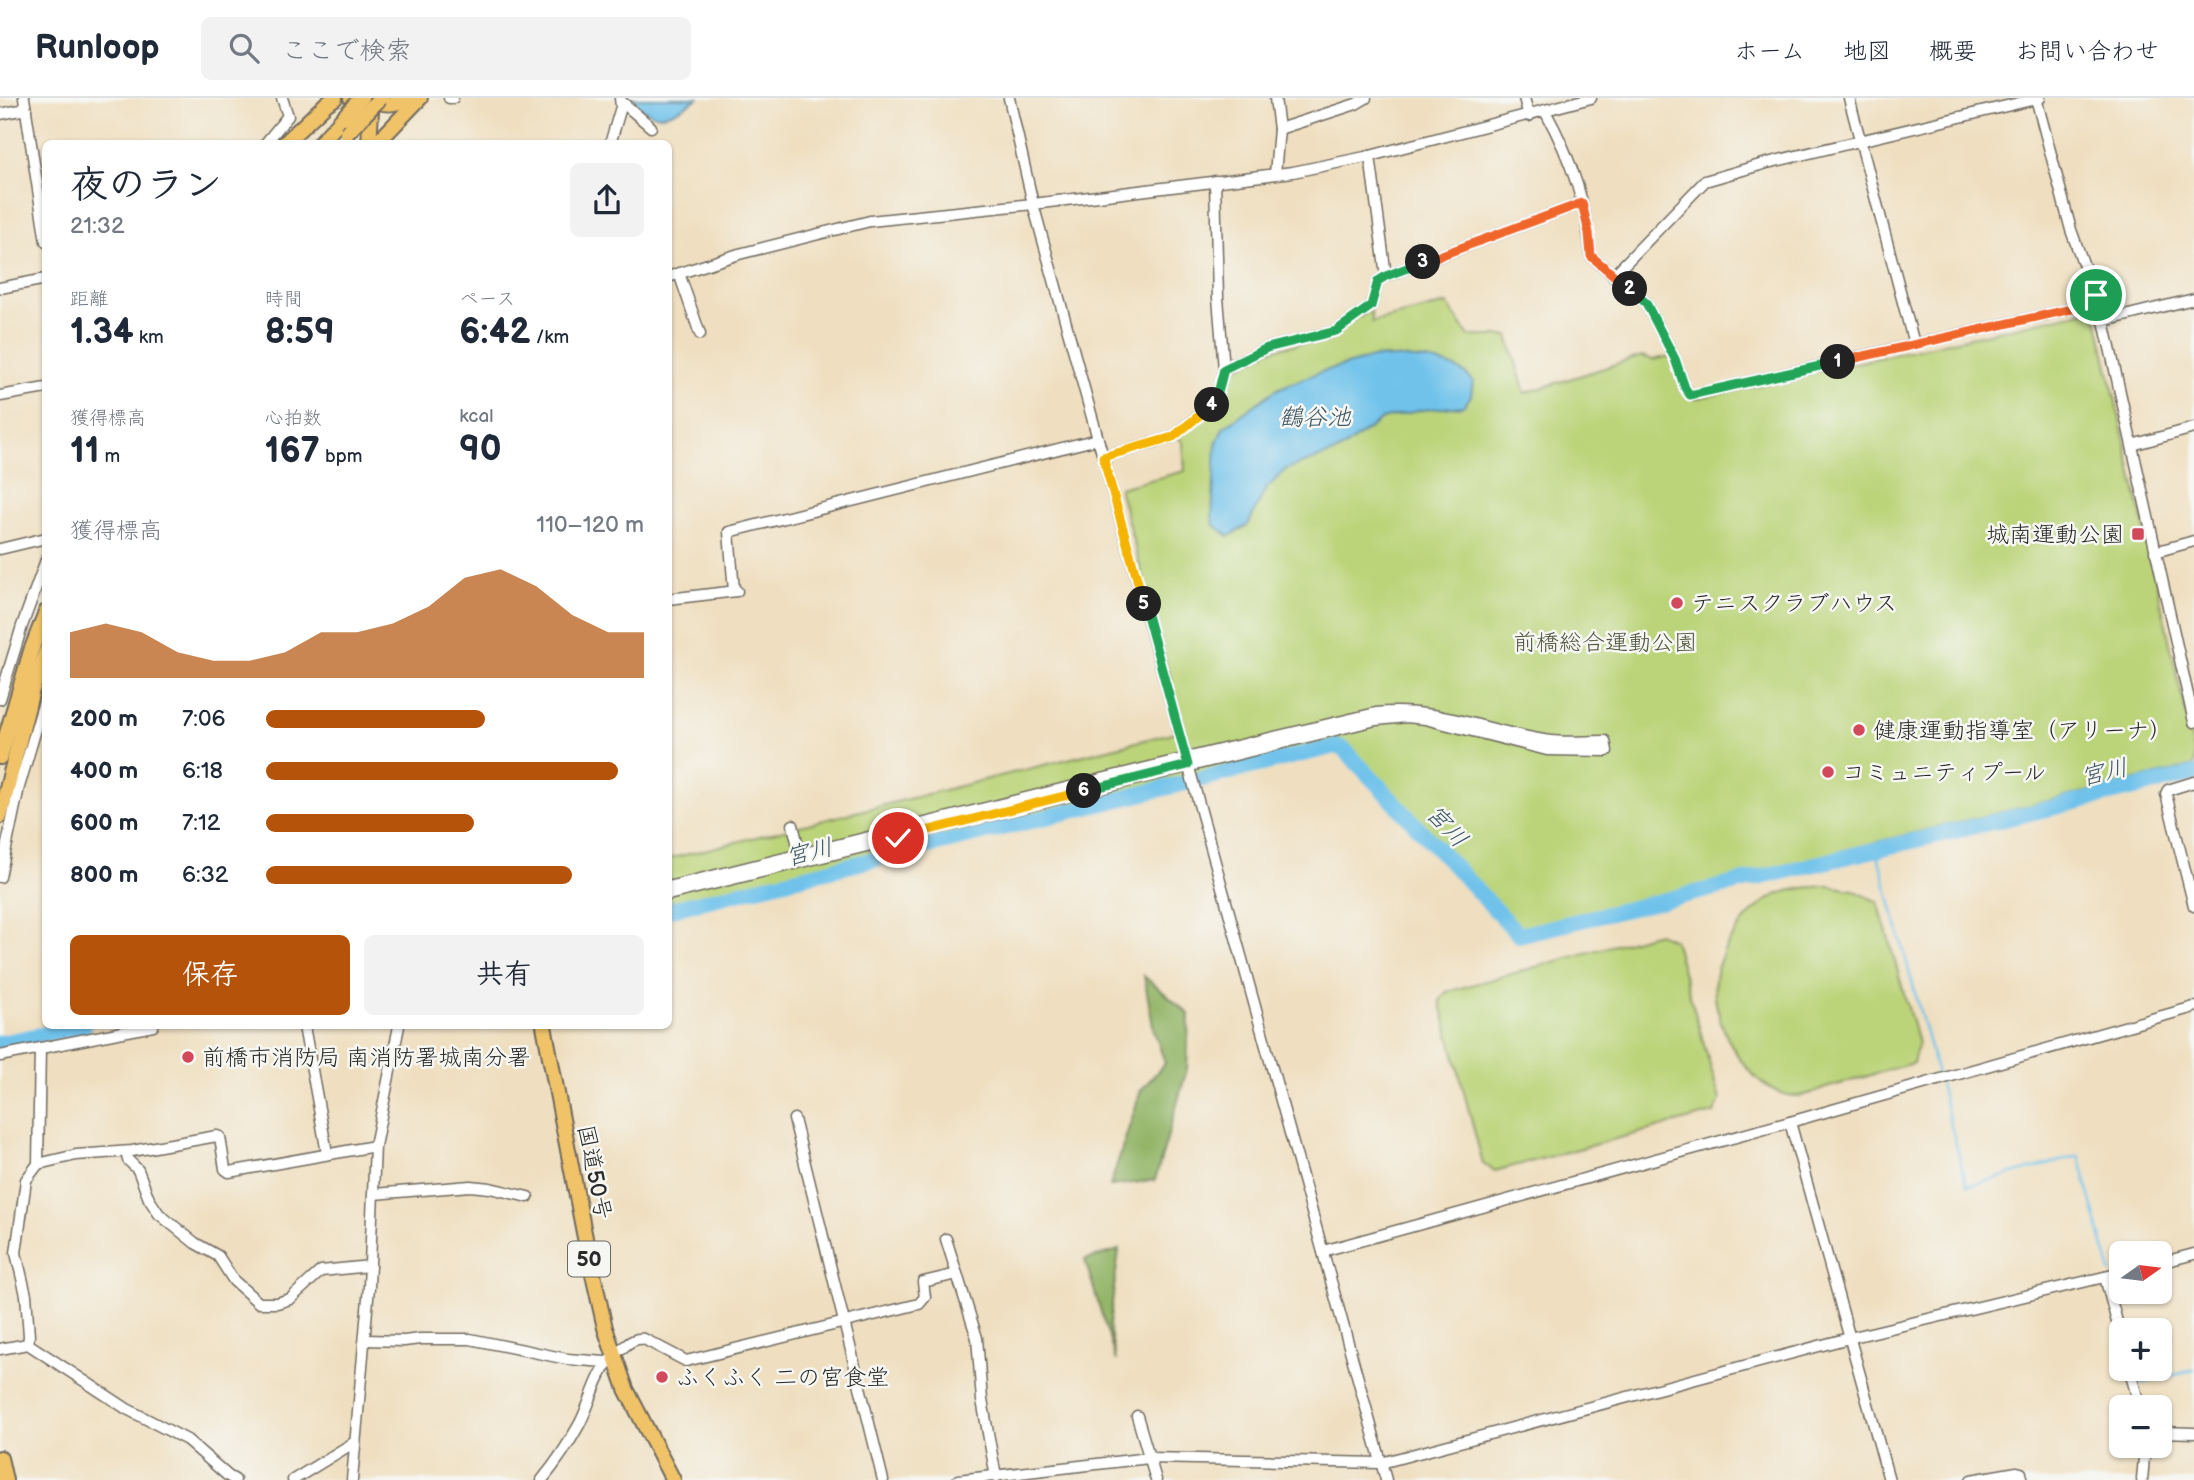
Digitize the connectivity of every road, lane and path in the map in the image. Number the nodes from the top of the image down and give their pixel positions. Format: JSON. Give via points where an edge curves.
{"nodes":[{"id":1,"x":282,"y":98,"type":"edge"},
{"id":2,"x":319,"y":98,"type":"edge"},
{"id":3,"x":335,"y":98,"type":"edge"},
{"id":4,"x":408,"y":98,"type":"edge"},
{"id":5,"x":420,"y":98,"type":"edge"},
{"id":6,"x":1009,"y":98,"type":"edge"},
{"id":7,"x":1275,"y":98,"type":"edge"},
{"id":8,"x":1366,"y":98,"type":"edge"},
{"id":9,"x":1524,"y":98,"type":"edge"},
{"id":10,"x":1591,"y":98,"type":"edge"},
{"id":11,"x":1849,"y":98,"type":"edge"},
{"id":12,"x":2037,"y":98,"type":"edge"},
{"id":13,"x":365,"y":100,"type":"edge"},
{"id":14,"x":621,"y":100,"type":"edge"},
{"id":15,"x":25,"y":104,"type":"edge"},
{"id":16,"x":1545,"y":111,"type":"junction"},
{"id":17,"x":0,"y":114,"type":"edge"},
{"id":18,"x":1529,"y":116,"type":"junction"},
{"id":19,"x":651,"y":127,"type":"dead end"},
{"id":20,"x":1279,"y":129,"type":"junction"},
{"id":21,"x":343,"y":138,"type":"edge"},
{"id":22,"x":268,"y":140,"type":"edge"},
{"id":23,"x":287,"y":140,"type":"edge"},
{"id":24,"x":288,"y":140,"type":"edge"},
{"id":25,"x":323,"y":140,"type":"edge"},
{"id":26,"x":372,"y":140,"type":"edge"},
{"id":27,"x":376,"y":140,"type":"edge"},
{"id":28,"x":611,"y":140,"type":"edge"},
{"id":29,"x":1861,"y":141,"type":"junction"},
{"id":30,"x":1370,"y":156,"type":"junction"},
{"id":31,"x":1275,"y":174,"type":"junction"},
{"id":32,"x":1215,"y":181,"type":"junction"},
{"id":33,"x":42,"y":197,"type":"edge"},
{"id":34,"x":1582,"y":203,"type":"junction"},
{"id":35,"x":1033,"y":204,"type":"junction"},
{"id":36,"x":674,"y":275,"type":"edge"},
{"id":37,"x":1386,"y":276,"type":"junction"},
{"id":38,"x":1613,"y":276,"type":"junction"},
{"id":39,"x":42,"y":280,"type":"edge"},
{"id":40,"x":0,"y":288,"type":"edge"},
{"id":41,"x":2194,"y":299,"type":"edge"},
{"id":42,"x":2098,"y":303,"type":"junction"},
{"id":43,"x":2104,"y":321,"type":"junction"},
{"id":44,"x":699,"y":334,"type":"dead end"},
{"id":45,"x":1914,"y":344,"type":"junction"},
{"id":46,"x":1224,"y":369,"type":"junction"},
{"id":47,"x":42,"y":389,"type":"edge"},
{"id":48,"x":0,"y":396,"type":"edge"},
{"id":49,"x":2194,"y":428,"type":"edge"},
{"id":50,"x":1098,"y":439,"type":"junction"},
{"id":51,"x":2132,"y":445,"type":"junction"},
{"id":52,"x":1103,"y":457,"type":"junction"},
{"id":53,"x":42,"y":539,"type":"edge"},
{"id":54,"x":2194,"y":541,"type":"edge"},
{"id":55,"x":0,"y":549,"type":"edge"},
{"id":56,"x":2155,"y":552,"type":"junction"},
{"id":57,"x":42,"y":571,"type":"edge"},
{"id":58,"x":672,"y":599,"type":"edge"},
{"id":59,"x":42,"y":622,"type":"edge"},
{"id":60,"x":42,"y":663,"type":"edge"},
{"id":61,"x":0,"y":699,"type":"edge"},
{"id":62,"x":42,"y":709,"type":"edge"},
{"id":63,"x":2194,"y":722,"type":"edge"},
{"id":64,"x":0,"y":758,"type":"edge"},
{"id":65,"x":1189,"y":766,"type":"junction"},
{"id":66,"x":2194,"y":782,"type":"edge"},
{"id":67,"x":0,"y":816,"type":"edge"},
{"id":68,"x":793,"y":825,"type":"dead end"},
{"id":69,"x":801,"y":858,"type":"junction"},
{"id":70,"x":2189,"y":864,"type":"edge"},
{"id":71,"x":0,"y":877,"type":"edge"},
{"id":72,"x":672,"y":886,"type":"edge"},
{"id":73,"x":672,"y":894,"type":"edge"},
{"id":74,"x":2194,"y":906,"type":"edge"},
{"id":75,"x":2194,"y":1007,"type":"edge"},
{"id":76,"x":138,"y":1029,"type":"edge"},
{"id":77,"x":305,"y":1029,"type":"edge"},
{"id":78,"x":397,"y":1029,"type":"edge"},
{"id":79,"x":545,"y":1029,"type":"edge"},
{"id":80,"x":40,"y":1048,"type":"junction"},
{"id":81,"x":0,"y":1056,"type":"edge"},
{"id":82,"x":794,"y":1119,"type":"dead end"},
{"id":83,"x":1790,"y":1122,"type":"junction"},
{"id":84,"x":375,"y":1146,"type":"junction"},
{"id":85,"x":126,"y":1152,"type":"junction"},
{"id":86,"x":327,"y":1153,"type":"junction"},
{"id":87,"x":38,"y":1164,"type":"junction"},
{"id":88,"x":374,"y":1194,"type":"junction"},
{"id":89,"x":528,"y":1197,"type":"dead end"},
{"id":90,"x":946,"y":1239,"type":"dead end"},
{"id":91,"x":1323,"y":1251,"type":"junction"},
{"id":92,"x":2194,"y":1254,"type":"edge"},
{"id":93,"x":2172,"y":1260,"type":"edge"},
{"id":94,"x":370,"y":1266,"type":"junction"},
{"id":95,"x":957,"y":1274,"type":"junction"},
{"id":96,"x":2109,"y":1276,"type":"edge"},
{"id":97,"x":2105,"y":1277,"type":"junction"},
{"id":98,"x":2116,"y":1318,"type":"edge"},
{"id":99,"x":844,"y":1322,"type":"junction"},
{"id":100,"x":1849,"y":1338,"type":"junction"},
{"id":101,"x":365,"y":1340,"type":"junction"},
{"id":102,"x":28,"y":1344,"type":"junction"},
{"id":103,"x":0,"y":1349,"type":"edge"},
{"id":104,"x":609,"y":1359,"type":"junction"},
{"id":105,"x":1137,"y":1416,"type":"dead end"},
{"id":106,"x":2172,"y":1432,"type":"edge"},
{"id":107,"x":2194,"y":1433,"type":"edge"},
{"id":108,"x":355,"y":1442,"type":"junction"},
{"id":109,"x":0,"y":1458,"type":"edge"},
{"id":110,"x":1149,"y":1458,"type":"junction"},
{"id":111,"x":2144,"y":1458,"type":"edge"},
{"id":112,"x":1381,"y":1463,"type":"junction"},
{"id":113,"x":996,"y":1477,"type":"junction"},
{"id":114,"x":1025,"y":1477,"type":"edge"},
{"id":115,"x":229,"y":1479,"type":"edge"},
{"id":116,"x":5,"y":1480,"type":"edge"},
{"id":117,"x":293,"y":1480,"type":"edge"},
{"id":118,"x":352,"y":1480,"type":"edge"},
{"id":119,"x":542,"y":1480,"type":"edge"},
{"id":120,"x":673,"y":1480,"type":"edge"},
{"id":121,"x":883,"y":1480,"type":"edge"},
{"id":122,"x":958,"y":1480,"type":"edge"},
{"id":123,"x":1156,"y":1480,"type":"edge"},
{"id":124,"x":1386,"y":1480,"type":"edge"},
{"id":125,"x":1889,"y":1480,"type":"edge"},
{"id":126,"x":1971,"y":1480,"type":"edge"},
{"id":127,"x":2021,"y":1480,"type":"edge"},
{"id":128,"x":2142,"y":1480,"type":"edge"}],
"edges":[{"from":1,"to":22,"type":"street","via":[[288,116]]},
{"from":2,"to":23,"type":"highway"},
{"from":3,"to":24,"type":"highway"},
{"from":4,"to":13,"type":"highway","via":[[393,104]]},
{"from":5,"to":27,"type":"highway"},
{"from":6,"to":35,"type":"street"},
{"from":7,"to":20,"type":"street"},
{"from":8,"to":20,"type":"street"},
{"from":9,"to":18,"type":"street"},
{"from":10,"to":16,"type":"street"},
{"from":11,"to":29,"type":"street"},
{"from":12,"to":29,"type":"street"},
{"from":12,"to":42,"type":"street","via":[[2071,230]]},
{"from":13,"to":21,"type":"highway","bridge":true},
{"from":13,"to":25,"type":"highway","bridge":true},
{"from":13,"to":26,"type":"highway"},
{"from":14,"to":19,"type":"street"},
{"from":14,"to":28,"type":"street"},
{"from":15,"to":17,"type":"street"},
{"from":15,"to":33,"type":"street"},
{"from":16,"to":18,"type":"street"},
{"from":16,"to":34,"type":"street","via":[[1564,146]]},
{"from":18,"to":30,"type":"street"},
{"from":20,"to":31,"type":"street"},
{"from":29,"to":38,"type":"street","via":[[1705,181]]},
{"from":29,"to":45,"type":"street"},
{"from":30,"to":31,"type":"street"},
{"from":30,"to":37,"type":"street"},
{"from":31,"to":32,"type":"street"},
{"from":32,"to":35,"type":"street"},
{"from":32,"to":46,"type":"street"},
{"from":34,"to":37,"type":"street"},
{"from":34,"to":38,"type":"street","via":[[1591,256]]},
{"from":35,"to":36,"type":"street","via":[[870,221]]},
{"from":35,"to":50,"type":"street"},
{"from":36,"to":44,"type":"street"},
{"from":37,"to":46,"type":"street","via":[[1378,281],[1371,306],[1336,331],[1267,348]]},
{"from":38,"to":45,"type":"street","via":[[1646,303],[1690,395]]},
{"from":39,"to":40,"type":"street"},
{"from":41,"to":43,"type":"street"},
{"from":42,"to":43,"type":"street"},
{"from":42,"to":45,"type":"street"},
{"from":43,"to":51,"type":"street"},
{"from":46,"to":52,"type":"street","via":[[1216,401],[1173,437]]},
{"from":47,"to":48,"type":"street"},
{"from":49,"to":51,"type":"street"},
{"from":50,"to":52,"type":"street"},
{"from":50,"to":58,"type":"street","via":[[729,532],[736,591]]},
{"from":51,"to":56,"type":"street"},
{"from":52,"to":65,"type":"street"},
{"from":53,"to":55,"type":"street"},
{"from":54,"to":56,"type":"street"},
{"from":56,"to":63,"type":"street"},
{"from":57,"to":61,"type":"street"},
{"from":59,"to":64,"type":"highway"},
{"from":60,"to":67,"type":"highway"},
{"from":62,"to":71,"type":"street"},
{"from":65,"to":65,"type":"street","via":[[1365,715],[1395,711],[1427,713],[1549,741],[1605,741],[1607,751],[1547,750],[1407,717],[1361,723]]},
{"from":65,"to":69,"type":"street"},
{"from":65,"to":91,"type":"street"},
{"from":66,"to":70,"type":"street","via":[[2166,794]]},
{"from":68,"to":69,"type":"street"},
{"from":69,"to":72,"type":"street"},
{"from":69,"to":73,"type":"street"},
{"from":70,"to":74,"type":"street"},
{"from":75,"to":83,"type":"street"},
{"from":76,"to":80,"type":"street"},
{"from":77,"to":86,"type":"street"},
{"from":78,"to":84,"type":"street"},
{"from":79,"to":104,"type":"highway","name":"国道50号","number":"50"},
{"from":80,"to":81,"type":"street"},
{"from":80,"to":87,"type":"street"},
{"from":82,"to":99,"type":"street"},
{"from":83,"to":91,"type":"street"},
{"from":83,"to":100,"type":"street"},
{"from":84,"to":86,"type":"street"},
{"from":84,"to":88,"type":"street"},
{"from":85,"to":86,"type":"street","via":[[216,1136],[229,1172]]},
{"from":85,"to":87,"type":"street","via":[[76,1155]]},
{"from":85,"to":94,"type":"street","via":[[159,1214],[218,1256],[239,1288],[259,1303],[290,1299],[321,1271]]},
{"from":87,"to":102,"type":"street","via":[[26,1180],[16,1253],[26,1295]]},
{"from":88,"to":89,"type":"street","via":[[470,1186]]},
{"from":88,"to":94,"type":"street"},
{"from":90,"to":95,"type":"street"},
{"from":91,"to":112,"type":"street"},
{"from":92,"to":93,"type":"street"},
{"from":94,"to":101,"type":"street"},
{"from":95,"to":99,"type":"street","via":[[923,1282],[922,1303]]},
{"from":95,"to":113,"type":"street","via":[[977,1338]]},
{"from":96,"to":97,"type":"street"},
{"from":97,"to":98,"type":"street"},
{"from":97,"to":100,"type":"street"},
{"from":99,"to":104,"type":"street","via":[[686,1361],[639,1338]]},
{"from":99,"to":121,"type":"street"},
{"from":100,"to":112,"type":"street"},
{"from":100,"to":125,"type":"street"},
{"from":101,"to":104,"type":"street","via":[[470,1339],[567,1359]]},
{"from":101,"to":108,"type":"street"},
{"from":102,"to":103,"type":"street"},
{"from":102,"to":115,"type":"street","via":[[127,1409],[187,1440]]},
{"from":104,"to":119,"type":"street","via":[[580,1422]]},
{"from":104,"to":120,"type":"highway","name":"国道50号","number":"50"},
{"from":105,"to":110,"type":"street"},
{"from":106,"to":107,"type":"street"},
{"from":108,"to":117,"type":"street"},
{"from":108,"to":118,"type":"street"},
{"from":109,"to":116,"type":"highway"},
{"from":110,"to":112,"type":"street"},
{"from":110,"to":114,"type":"street"},
{"from":110,"to":123,"type":"street"},
{"from":111,"to":128,"type":"street"},
{"from":112,"to":124,"type":"street"},
{"from":113,"to":114,"type":"street"},
{"from":113,"to":122,"type":"street"},
{"from":126,"to":127,"type":"street","via":[[2017,1472]]}]}
